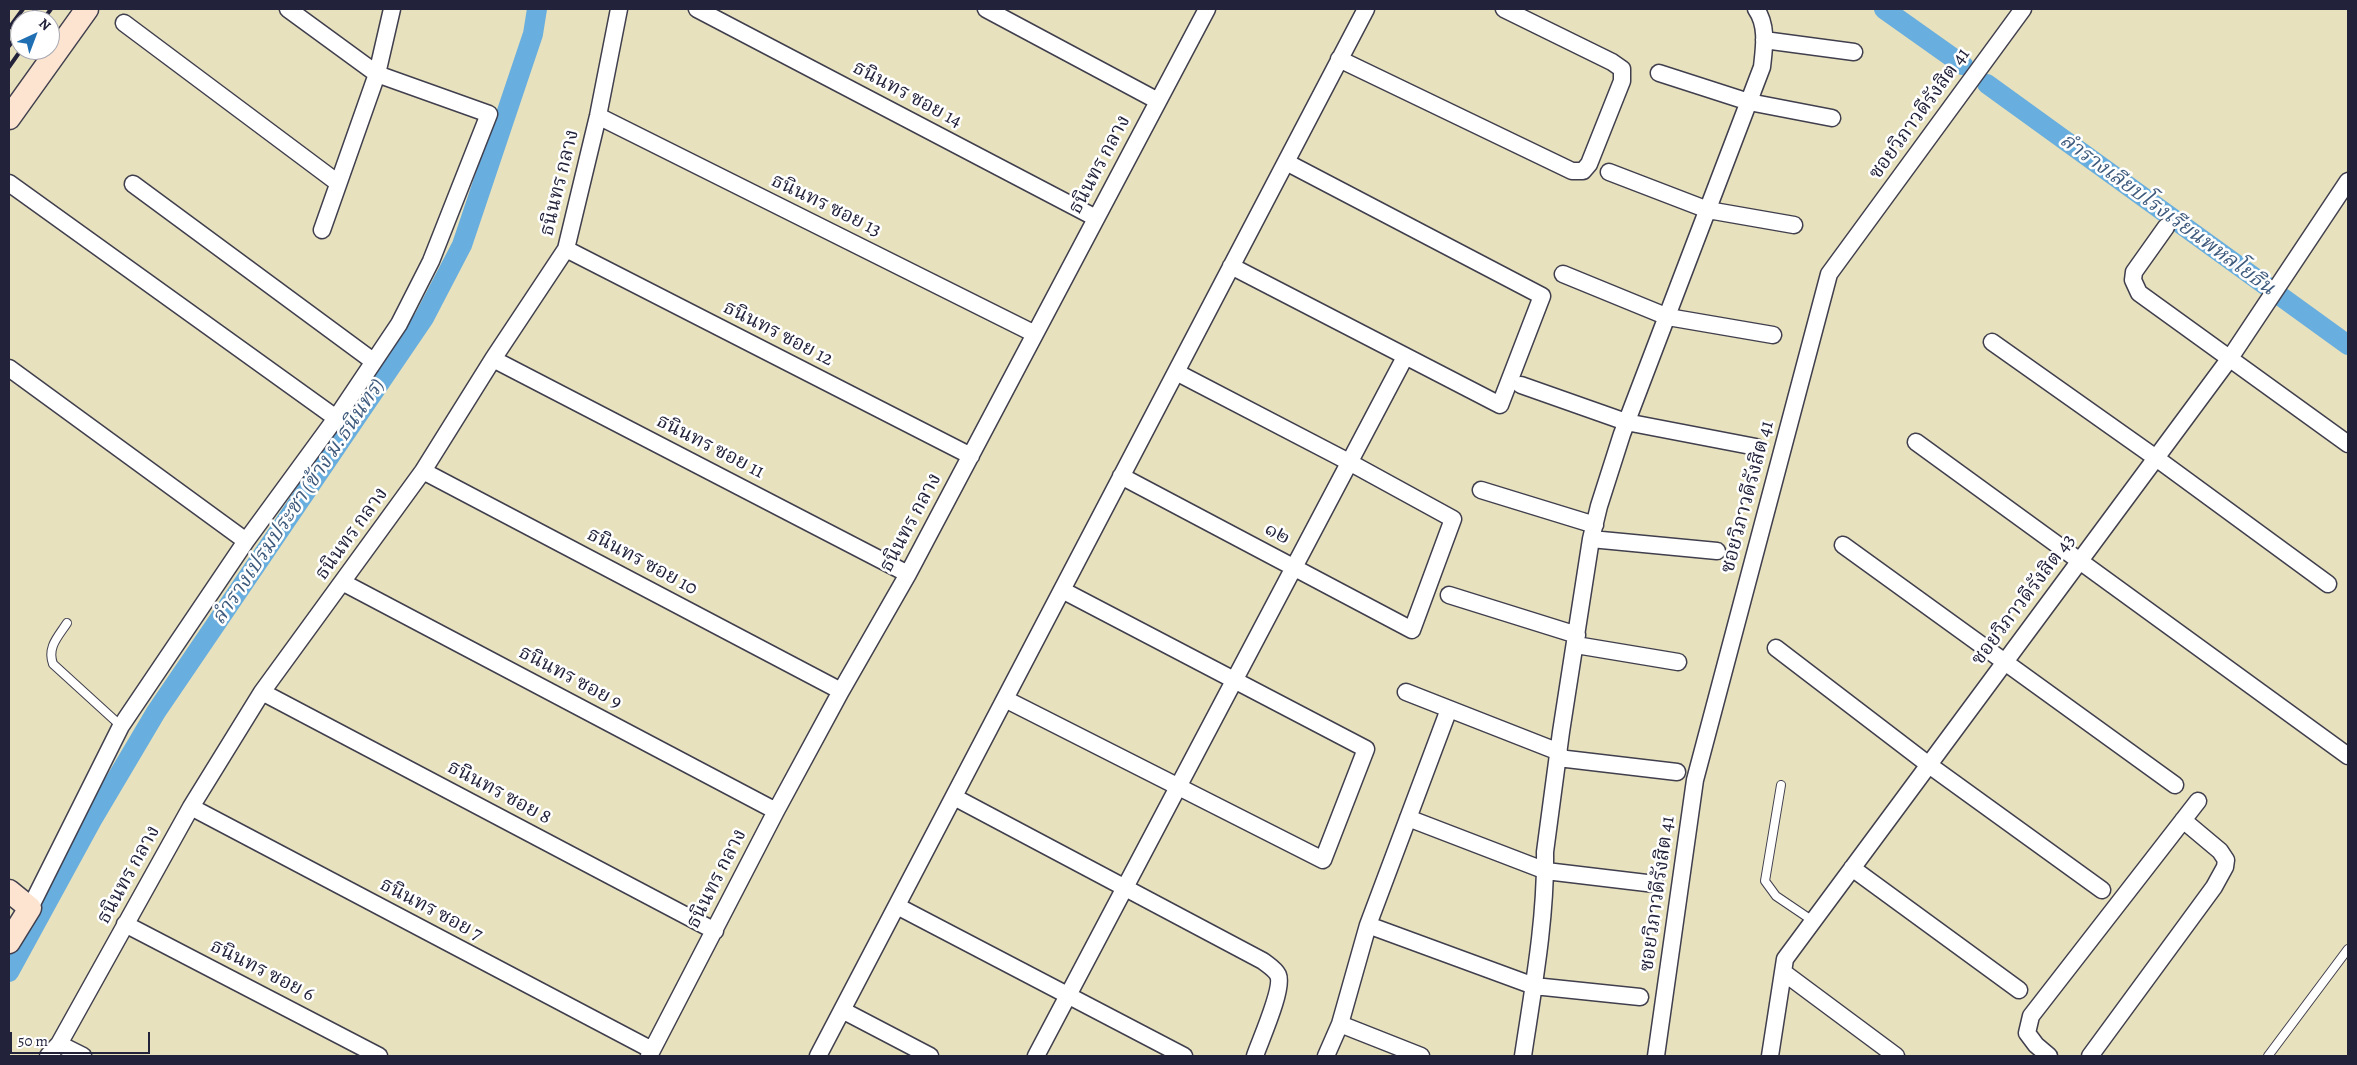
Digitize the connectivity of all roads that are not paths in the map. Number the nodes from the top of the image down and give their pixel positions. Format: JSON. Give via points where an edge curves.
{"nodes":[{"id":1,"x":87,"y":9,"type":"edge"},
{"id":2,"x":288,"y":9,"type":"edge"},
{"id":3,"x":392,"y":9,"type":"edge"},
{"id":4,"x":619,"y":9,"type":"edge"},
{"id":5,"x":697,"y":9,"type":"edge"},
{"id":6,"x":986,"y":9,"type":"edge"},
{"id":7,"x":1207,"y":9,"type":"edge"},
{"id":8,"x":1366,"y":9,"type":"edge"},
{"id":9,"x":1504,"y":9,"type":"edge"},
{"id":10,"x":1756,"y":9,"type":"edge"},
{"id":11,"x":2024,"y":9,"type":"edge"},
{"id":12,"x":124,"y":24,"type":"dead end"},
{"id":13,"x":1764,"y":40,"type":"junction"},
{"id":14,"x":1854,"y":52,"type":"dead end"},
{"id":15,"x":1339,"y":59,"type":"junction"},
{"id":16,"x":1659,"y":72,"type":"dead end"},
{"id":17,"x":376,"y":74,"type":"junction"},
{"id":18,"x":1158,"y":101,"type":"junction"},
{"id":19,"x":1749,"y":102,"type":"junction"},
{"id":20,"x":598,"y":116,"type":"junction"},
{"id":21,"x":9,"y":118,"type":"edge"},
{"id":22,"x":1832,"y":118,"type":"dead end"},
{"id":23,"x":1286,"y":162,"type":"junction"},
{"id":24,"x":1608,"y":172,"type":"dead end"},
{"id":25,"x":2348,"y":181,"type":"edge"},
{"id":26,"x":9,"y":183,"type":"edge"},
{"id":27,"x":338,"y":183,"type":"junction"},
{"id":28,"x":133,"y":184,"type":"dead end"},
{"id":29,"x":1708,"y":210,"type":"junction"},
{"id":30,"x":1096,"y":218,"type":"junction"},
{"id":31,"x":1794,"y":225,"type":"dead end"},
{"id":32,"x":2166,"y":227,"type":"dead end"},
{"id":33,"x":322,"y":230,"type":"dead end"},
{"id":34,"x":566,"y":249,"type":"junction"},
{"id":35,"x":1231,"y":266,"type":"junction"},
{"id":36,"x":1563,"y":274,"type":"dead end"},
{"id":37,"x":1668,"y":316,"type":"junction"},
{"id":38,"x":1035,"y":334,"type":"junction"},
{"id":39,"x":1773,"y":335,"type":"dead end"},
{"id":40,"x":1992,"y":342,"type":"dead end"},
{"id":41,"x":1405,"y":357,"type":"junction"},
{"id":42,"x":2230,"y":358,"type":"junction"},
{"id":43,"x":493,"y":359,"type":"junction"},
{"id":44,"x":373,"y":361,"type":"junction"},
{"id":45,"x":9,"y":368,"type":"edge"},
{"id":46,"x":1176,"y":372,"type":"junction"},
{"id":47,"x":1521,"y":385,"type":"dead end"},
{"id":48,"x":336,"y":418,"type":"junction"},
{"id":49,"x":1626,"y":422,"type":"junction"},
{"id":50,"x":1916,"y":442,"type":"dead end"},
{"id":51,"x":2348,"y":444,"type":"edge"},
{"id":52,"x":1756,"y":447,"type":"dead end"},
{"id":53,"x":971,"y":456,"type":"junction"},
{"id":54,"x":2156,"y":458,"type":"junction"},
{"id":55,"x":1349,"y":462,"type":"junction"},
{"id":56,"x":423,"y":471,"type":"junction"},
{"id":57,"x":1121,"y":476,"type":"junction"},
{"id":58,"x":1481,"y":490,"type":"dead end"},
{"id":59,"x":1593,"y":532,"type":"junction"},
{"id":60,"x":246,"y":540,"type":"junction"},
{"id":61,"x":1843,"y":545,"type":"dead end"},
{"id":62,"x":1717,"y":551,"type":"dead end"},
{"id":63,"x":2079,"y":562,"type":"junction"},
{"id":64,"x":1294,"y":567,"type":"junction"},
{"id":65,"x":908,"y":574,"type":"junction"},
{"id":66,"x":344,"y":583,"type":"junction"},
{"id":67,"x":2328,"y":584,"type":"dead end"},
{"id":68,"x":1062,"y":590,"type":"junction"},
{"id":69,"x":1450,"y":595,"type":"dead end"},
{"id":70,"x":67,"y":623,"type":"dead end"},
{"id":71,"x":1576,"y":640,"type":"junction"},
{"id":72,"x":1776,"y":648,"type":"dead end"},
{"id":73,"x":2005,"y":661,"type":"junction"},
{"id":74,"x":1678,"y":662,"type":"dead end"},
{"id":75,"x":1234,"y":680,"type":"junction"},
{"id":76,"x":841,"y":691,"type":"junction"},
{"id":77,"x":262,"y":692,"type":"junction"},
{"id":78,"x":1406,"y":692,"type":"dead end"},
{"id":79,"x":1005,"y":699,"type":"junction"},
{"id":80,"x":1449,"y":708,"type":"junction"},
{"id":81,"x":121,"y":726,"type":"junction"},
{"id":82,"x":1558,"y":755,"type":"junction"},
{"id":83,"x":2348,"y":756,"type":"edge"},
{"id":84,"x":1929,"y":765,"type":"junction"},
{"id":85,"x":1677,"y":772,"type":"dead end"},
{"id":86,"x":1781,"y":785,"type":"dead end"},
{"id":87,"x":2175,"y":785,"type":"dead end"},
{"id":88,"x":1177,"y":788,"type":"junction"},
{"id":89,"x":954,"y":797,"type":"junction"},
{"id":90,"x":2198,"y":801,"type":"dead end"},
{"id":91,"x":191,"y":807,"type":"junction"},
{"id":92,"x":776,"y":811,"type":"junction"},
{"id":93,"x":1408,"y":818,"type":"junction"},
{"id":94,"x":2183,"y":820,"type":"junction"},
{"id":95,"x":1852,"y":868,"type":"junction"},
{"id":96,"x":1546,"y":871,"type":"junction"},
{"id":97,"x":1655,"y":884,"type":"dead end"},
{"id":98,"x":1125,"y":888,"type":"junction"},
{"id":99,"x":2102,"y":890,"type":"dead end"},
{"id":100,"x":9,"y":892,"type":"edge"},
{"id":101,"x":897,"y":906,"type":"junction"},
{"id":102,"x":30,"y":908,"type":"junction"},
{"id":103,"x":1813,"y":921,"type":"junction"},
{"id":104,"x":126,"y":924,"type":"junction"},
{"id":105,"x":1368,"y":925,"type":"junction"},
{"id":106,"x":715,"y":931,"type":"junction"},
{"id":107,"x":9,"y":942,"type":"edge"},
{"id":108,"x":2348,"y":949,"type":"edge"},
{"id":109,"x":1783,"y":972,"type":"junction"},
{"id":110,"x":1534,"y":986,"type":"junction"},
{"id":111,"x":2019,"y":990,"type":"dead end"},
{"id":112,"x":1068,"y":996,"type":"junction"},
{"id":113,"x":1640,"y":997,"type":"dead end"},
{"id":114,"x":842,"y":1010,"type":"junction"},
{"id":115,"x":1340,"y":1024,"type":"junction"},
{"id":116,"x":59,"y":1044,"type":"junction"},
{"id":117,"x":651,"y":1053,"type":"edge"},
{"id":118,"x":48,"y":1056,"type":"edge"},
{"id":119,"x":83,"y":1056,"type":"edge"},
{"id":120,"x":379,"y":1056,"type":"edge"},
{"id":121,"x":818,"y":1056,"type":"edge"},
{"id":122,"x":930,"y":1056,"type":"edge"},
{"id":123,"x":1036,"y":1056,"type":"edge"},
{"id":124,"x":1184,"y":1056,"type":"edge"},
{"id":125,"x":1254,"y":1056,"type":"edge"},
{"id":126,"x":1326,"y":1056,"type":"edge"},
{"id":127,"x":1421,"y":1056,"type":"edge"},
{"id":128,"x":1523,"y":1056,"type":"edge"},
{"id":129,"x":1656,"y":1056,"type":"edge"},
{"id":130,"x":1770,"y":1056,"type":"edge"},
{"id":131,"x":1896,"y":1056,"type":"edge"},
{"id":132,"x":2049,"y":1056,"type":"edge"},
{"id":133,"x":2090,"y":1056,"type":"edge"},
{"id":134,"x":2268,"y":1056,"type":"edge"}],
"edges":[{"from":1,"to":21,"type":"street"},
{"from":2,"to":17,"type":"street"},
{"from":3,"to":17,"type":"street"},
{"from":4,"to":20,"type":"street","name":"ธนินทร กลาง"},
{"from":5,"to":30,"type":"street","name":"ธนินทร ซอย 14"},
{"from":6,"to":18,"type":"street"},
{"from":7,"to":18,"type":"street","name":"ธนินทร กลาง"},
{"from":8,"to":15,"type":"street"},
{"from":9,"to":15,"type":"street","via":[[1622,69],[1622,81],[1590,164],[1583,171],[1572,171]]},
{"from":10,"to":13,"type":"street"},
{"from":11,"to":129,"type":"street","name":"ซอยวิภาวดีรังสิต 41","via":[[1829,274],[1695,780]]},
{"from":12,"to":27,"type":"street"},
{"from":13,"to":14,"type":"street"},
{"from":13,"to":19,"type":"street","via":[[1762,67]]},
{"from":15,"to":23,"type":"street"},
{"from":16,"to":19,"type":"street"},
{"from":17,"to":27,"type":"street"},
{"from":17,"to":44,"type":"street","via":[[489,114],[418,290]]},
{"from":18,"to":30,"type":"street","name":"ธนินทร กลาง"},
{"from":19,"to":22,"type":"street"},
{"from":19,"to":29,"type":"street"},
{"from":20,"to":34,"type":"street","name":"ธนินทร กลาง"},
{"from":20,"to":38,"type":"street","name":"ธนินทร ซอย 13"},
{"from":23,"to":35,"type":"street"},
{"from":23,"to":41,"type":"street","via":[[1542,296],[1500,405]]},
{"from":24,"to":29,"type":"street"},
{"from":25,"to":42,"type":"street","name":"ซอยวิภาวดีรังสิต 43"},
{"from":26,"to":48,"type":"street"},
{"from":27,"to":33,"type":"street"},
{"from":28,"to":44,"type":"street"},
{"from":29,"to":31,"type":"street"},
{"from":29,"to":37,"type":"street"},
{"from":30,"to":38,"type":"street","name":"ธนินทร กลาง"},
{"from":32,"to":42,"type":"street","via":[[2134,272],[2133,280],[2139,293]]},
{"from":34,"to":43,"type":"street","name":"ธนินทร กลาง"},
{"from":34,"to":53,"type":"street","name":"ธนินทร ซอย 12"},
{"from":35,"to":41,"type":"street"},
{"from":35,"to":46,"type":"street"},
{"from":36,"to":37,"type":"street"},
{"from":37,"to":39,"type":"street"},
{"from":37,"to":49,"type":"street"},
{"from":38,"to":53,"type":"street","name":"ธนินทร กลาง"},
{"from":40,"to":54,"type":"street"},
{"from":41,"to":55,"type":"street"},
{"from":42,"to":51,"type":"street"},
{"from":42,"to":54,"type":"street","name":"ซอยวิภาวดีรังสิต 43"},
{"from":43,"to":56,"type":"street","name":"ธนินทร กลาง"},
{"from":43,"to":65,"type":"street","name":"ธนินทร ซอย 11"},
{"from":44,"to":48,"type":"street"},
{"from":45,"to":60,"type":"street"},
{"from":46,"to":55,"type":"street"},
{"from":46,"to":57,"type":"street"},
{"from":47,"to":49,"type":"street"},
{"from":48,"to":60,"type":"street"},
{"from":49,"to":52,"type":"street"},
{"from":49,"to":59,"type":"street"},
{"from":50,"to":63,"type":"street"},
{"from":53,"to":65,"type":"street","name":"ธนินทร กลาง"},
{"from":54,"to":63,"type":"street","name":"ซอยวิภาวดีรังสิต 43"},
{"from":54,"to":67,"type":"street"},
{"from":55,"to":64,"type":"street"},
{"from":55,"to":64,"type":"street","name":"๑๒","via":[[1453,519],[1412,630]]},
{"from":56,"to":66,"type":"street","name":"ธนินทร กลาง"},
{"from":56,"to":76,"type":"street","name":"ธนินทร ซอย 10"},
{"from":57,"to":64,"type":"street","name":"๑๒"},
{"from":57,"to":68,"type":"street"},
{"from":58,"to":59,"type":"street"},
{"from":59,"to":62,"type":"street"},
{"from":59,"to":71,"type":"street"},
{"from":60,"to":81,"type":"street"},
{"from":61,"to":73,"type":"street"},
{"from":63,"to":73,"type":"street","name":"ซอยวิภาวดีรังสิต 43"},
{"from":63,"to":83,"type":"street"},
{"from":64,"to":75,"type":"street"},
{"from":65,"to":76,"type":"street","name":"ธนินทร กลาง"},
{"from":66,"to":77,"type":"street","name":"ธนินทร กลาง"},
{"from":66,"to":92,"type":"street","name":"ธนินทร ซอย 9"},
{"from":68,"to":75,"type":"street"},
{"from":68,"to":79,"type":"street"},
{"from":69,"to":71,"type":"street"},
{"from":70,"to":81,"type":"lane","via":[[51,648],[50,657]]},
{"from":71,"to":74,"type":"street"},
{"from":71,"to":82,"type":"street"},
{"from":72,"to":84,"type":"street"},
{"from":73,"to":84,"type":"street","name":"ซอยวิภาวดีรังสิต 43"},
{"from":73,"to":87,"type":"street"},
{"from":75,"to":88,"type":"street"},
{"from":75,"to":88,"type":"street","via":[[1366,749],[1322,860]]},
{"from":76,"to":92,"type":"street","name":"ธนินทร กลาง"},
{"from":77,"to":91,"type":"street","name":"ธนินทร กลาง"},
{"from":77,"to":106,"type":"street","name":"ธนินทร ซอย 8"},
{"from":78,"to":80,"type":"street"},
{"from":79,"to":88,"type":"street"},
{"from":79,"to":89,"type":"street"},
{"from":80,"to":82,"type":"street"},
{"from":80,"to":93,"type":"street"},
{"from":81,"to":102,"type":"street"},
{"from":82,"to":85,"type":"street"},
{"from":82,"to":96,"type":"street"},
{"from":84,"to":95,"type":"street","name":"ซอยวิภาวดีรังสิต 43"},
{"from":84,"to":99,"type":"street"},
{"from":86,"to":103,"type":"lane","via":[[1764,881],[1776,896]]},
{"from":88,"to":98,"type":"street"},
{"from":89,"to":98,"type":"street"},
{"from":89,"to":101,"type":"street"},
{"from":90,"to":94,"type":"street"},
{"from":91,"to":104,"type":"street","name":"ธนินทร กลาง"},
{"from":91,"to":117,"type":"street","name":"ธนินทร ซอย 7"},
{"from":92,"to":106,"type":"street","name":"ธนินทร กลาง"},
{"from":93,"to":96,"type":"street"},
{"from":93,"to":105,"type":"street"},
{"from":94,"to":132,"type":"street","via":[[2031,1016],[2027,1033]]},
{"from":94,"to":133,"type":"street","via":[[2220,851],[2226,860],[2225,867],[2214,887]]},
{"from":95,"to":103,"type":"street","name":"ซอยวิภาวดีรังสิต 43"},
{"from":95,"to":111,"type":"street"},
{"from":96,"to":97,"type":"street"},
{"from":96,"to":110,"type":"street"},
{"from":98,"to":112,"type":"street"},
{"from":98,"to":125,"type":"street","via":[[1263,961],[1278,976],[1278,989]]},
{"from":100,"to":102,"type":"street"},
{"from":101,"to":112,"type":"street"},
{"from":101,"to":114,"type":"street"},
{"from":102,"to":107,"type":"street"},
{"from":103,"to":109,"type":"street","name":"ซอยวิภาวดีรังสิต 43","via":[[1785,958]]},
{"from":104,"to":116,"type":"street","name":"ธนินทร กลาง"},
{"from":104,"to":120,"type":"street","name":"ธนินทร ซอย 6"},
{"from":105,"to":110,"type":"street"},
{"from":105,"to":115,"type":"street"},
{"from":106,"to":117,"type":"street","name":"ธนินทร กลาง"},
{"from":108,"to":134,"type":"lane"},
{"from":109,"to":130,"type":"street","name":"ซอยวิภาวดีรังสิต 43"},
{"from":109,"to":131,"type":"street"},
{"from":110,"to":113,"type":"street"},
{"from":110,"to":128,"type":"street"},
{"from":112,"to":123,"type":"street"},
{"from":112,"to":124,"type":"street"},
{"from":114,"to":121,"type":"street"},
{"from":114,"to":122,"type":"street"},
{"from":115,"to":126,"type":"street"},
{"from":115,"to":127,"type":"street"},
{"from":116,"to":118,"type":"street","name":"ธนินทร กลาง"},
{"from":116,"to":119,"type":"street"}]}
